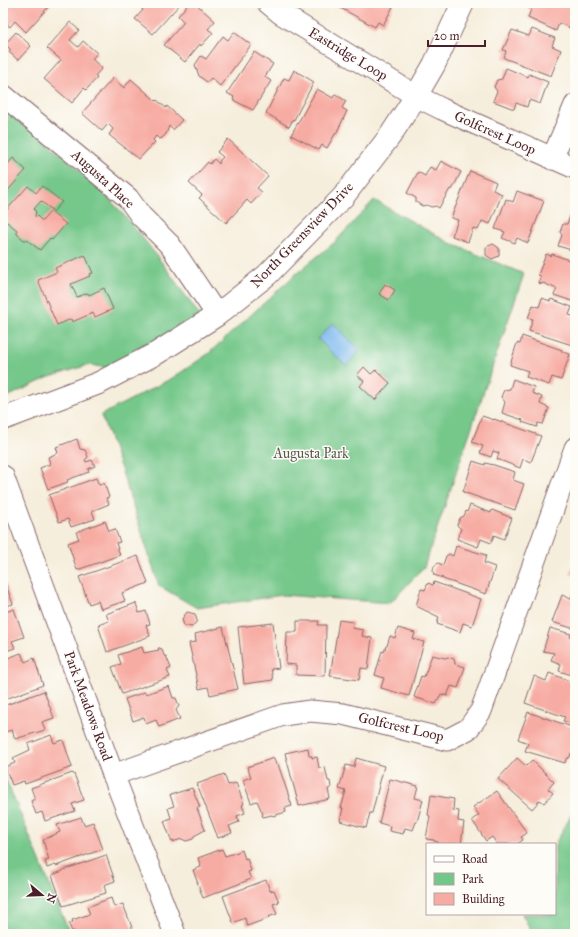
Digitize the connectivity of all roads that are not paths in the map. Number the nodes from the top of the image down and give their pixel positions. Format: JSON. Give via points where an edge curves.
{"nodes":[{"id":1,"x":463,"y":3,"type":"edge"},
{"id":2,"x":278,"y":6,"type":"edge"},
{"id":3,"x":3,"y":95,"type":"edge"},
{"id":4,"x":416,"y":96,"type":"junction"},
{"id":5,"x":575,"y":105,"type":"edge"},
{"id":6,"x":552,"y":159,"type":"junction"},
{"id":7,"x":575,"y":168,"type":"edge"},
{"id":8,"x":217,"y":315,"type":"junction"},
{"id":9,"x":3,"y":419,"type":"edge"},
{"id":10,"x":575,"y":448,"type":"edge"},
{"id":11,"x":3,"y":476,"type":"edge"},
{"id":12,"x":113,"y":775,"type":"junction"},
{"id":13,"x":175,"y":934,"type":"edge"}],
"edges":[{"from":1,"to":4,"type":"street","name":"North Greensview Drive"},
{"from":2,"to":4,"type":"street","name":"Eastridge Loop"},
{"from":3,"to":8,"type":"street","name":"Augusta Place","via":[[128,198],[170,245]]},
{"from":4,"to":6,"type":"street","name":"Golfcrest Loop"},
{"from":4,"to":8,"type":"street","name":"North Greensview Drive","via":[[390,136],[343,197],[267,275]]},
{"from":5,"to":6,"type":"street"},
{"from":6,"to":7,"type":"street","name":"Golfcrest Loop"},
{"from":8,"to":9,"type":"street","name":"North Greensview Drive","via":[[157,353],[98,383]]},
{"from":10,"to":12,"type":"street","name":"Golfcrest Loop","via":[[481,711],[468,729],[447,740],[344,714],[327,711],[296,712],[266,720]]},
{"from":11,"to":12,"type":"street","name":"Park Meadows Road"},
{"from":12,"to":13,"type":"street","name":"Park Meadows Road"}]}
